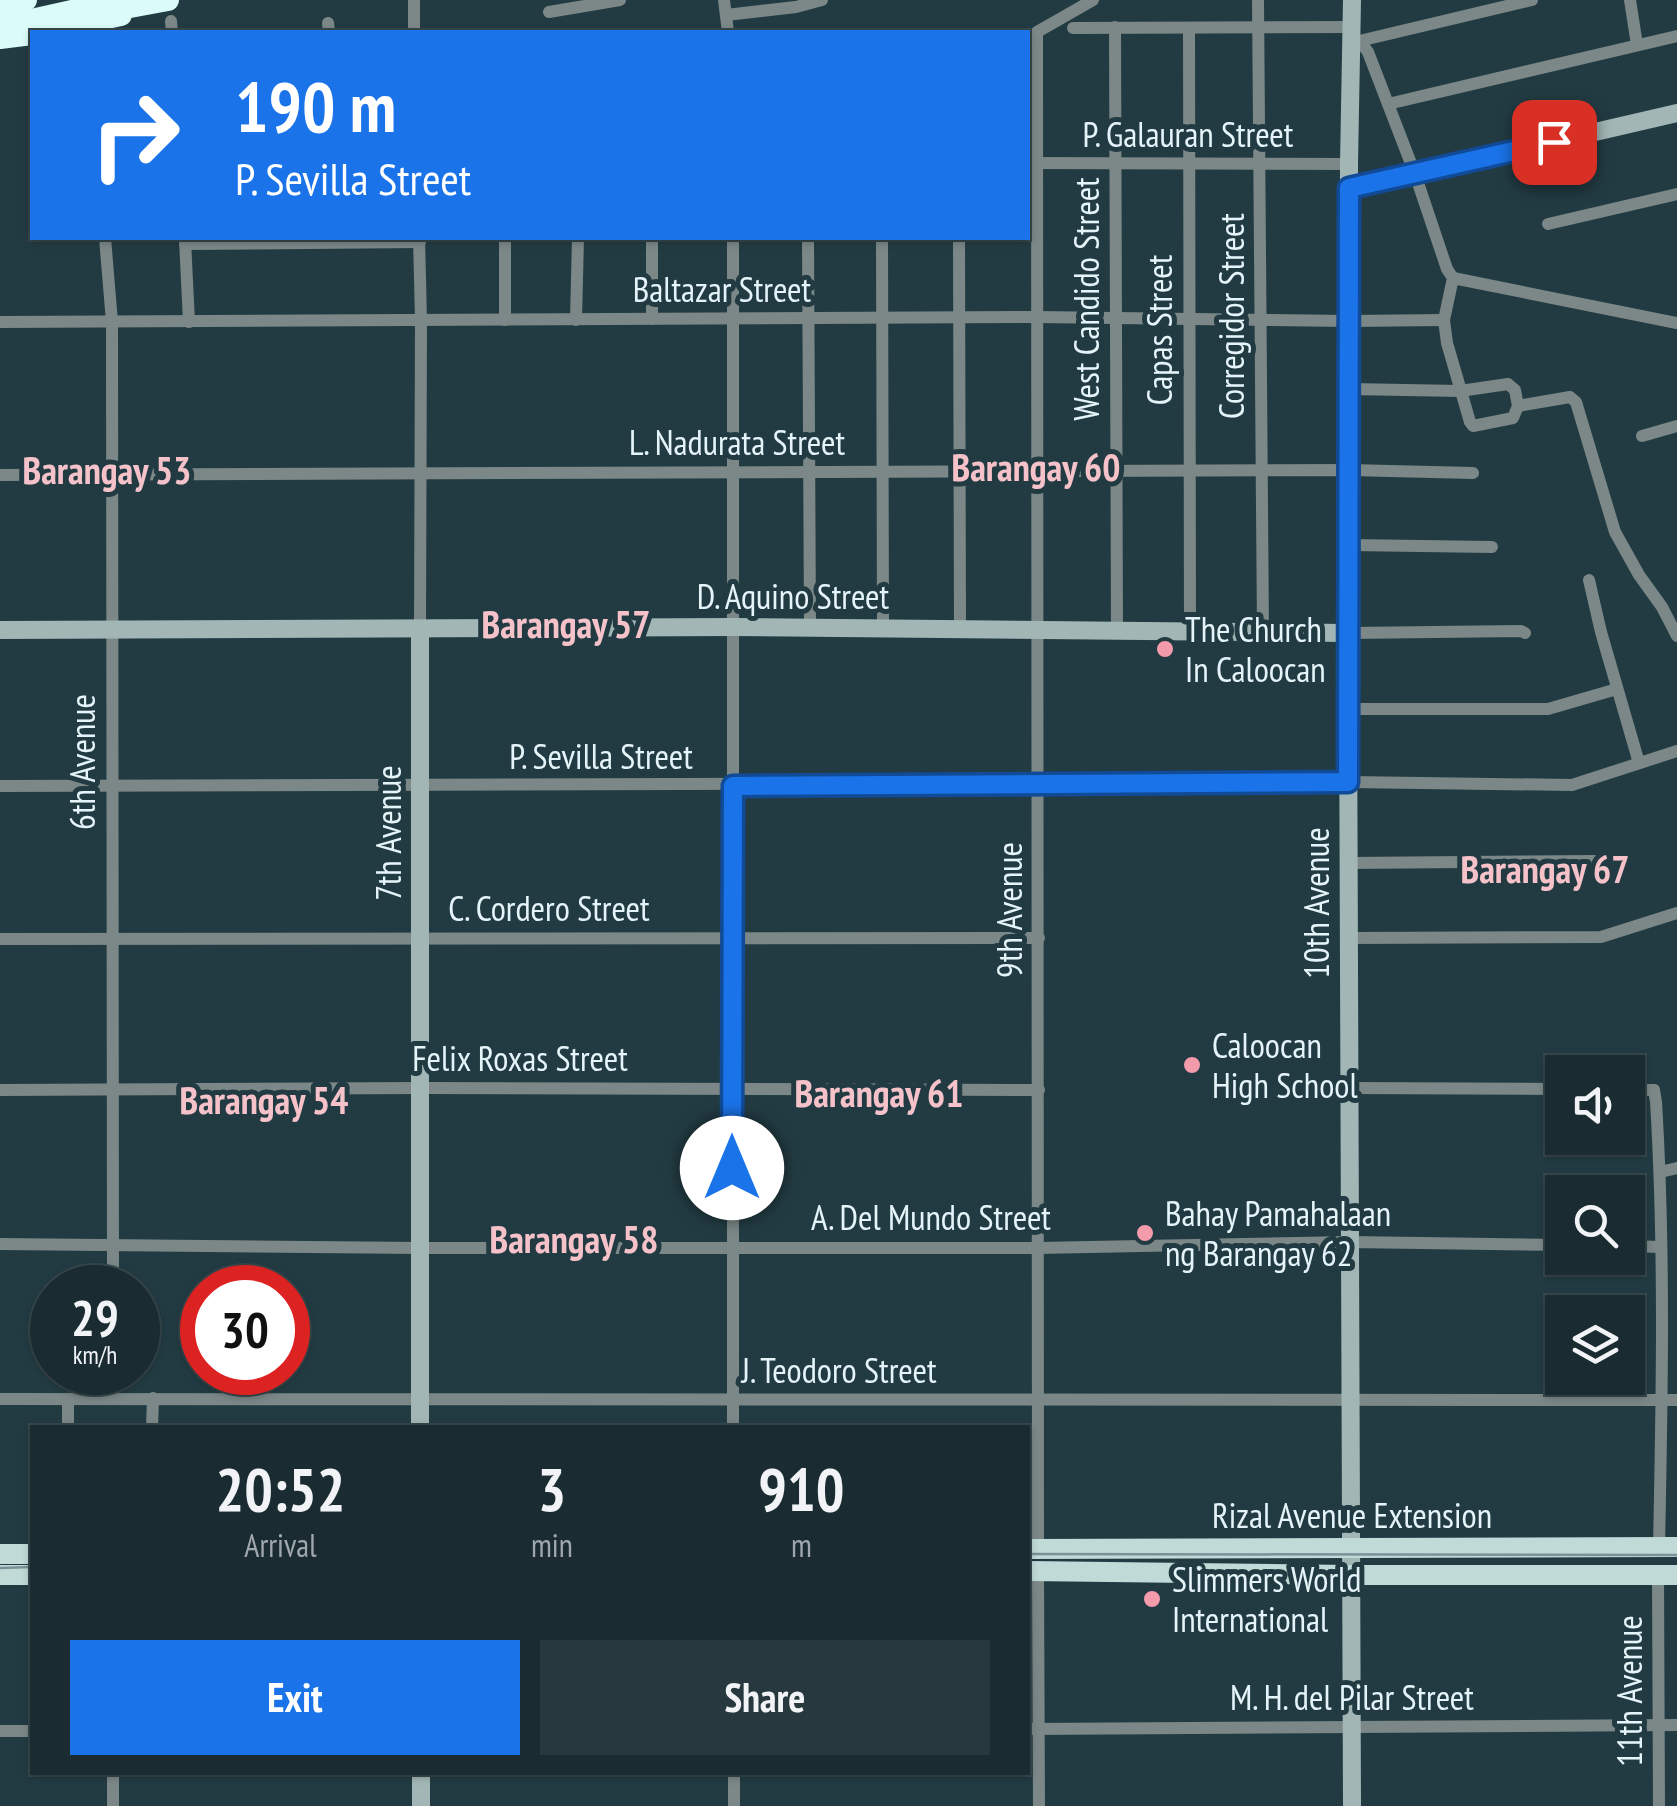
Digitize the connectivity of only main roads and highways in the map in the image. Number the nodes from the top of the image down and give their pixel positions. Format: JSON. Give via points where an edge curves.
{"nodes":[{"id":1,"x":26,"y":0,"type":"edge"},
{"id":2,"x":191,"y":0,"type":"edge"},
{"id":3,"x":121,"y":2,"type":"edge"},
{"id":4,"x":0,"y":6,"type":"edge"},
{"id":5,"x":171,"y":18,"type":"edge"},
{"id":6,"x":0,"y":27,"type":"edge"},
{"id":7,"x":50,"y":30,"type":"edge"},
{"id":8,"x":30,"y":34,"type":"edge"},
{"id":9,"x":0,"y":36,"type":"edge"},
{"id":10,"x":1668,"y":1547,"type":"edge"},
{"id":11,"x":1033,"y":1549,"type":"edge"},
{"id":12,"x":0,"y":1554,"type":"edge"},
{"id":13,"x":30,"y":1554,"type":"edge"},
{"id":14,"x":1033,"y":1571,"type":"edge"},
{"id":15,"x":0,"y":1575,"type":"edge"},
{"id":16,"x":30,"y":1575,"type":"edge"},
{"id":17,"x":1668,"y":1575,"type":"edge"}],
"edges":[{"from":1,"to":4,"type":"highway"},
{"from":2,"to":7,"type":"highway"},
{"from":3,"to":5,"type":"highway"},
{"from":3,"to":6,"type":"highway","bridge":true},
{"from":3,"to":9,"type":"highway"},
{"from":8,"to":9,"type":"highway"},
{"from":10,"to":11,"type":"main road","name":"Rizal Avenue Extension"},
{"from":12,"to":13,"type":"main road"},
{"from":14,"to":17,"type":"main road","name":"Rizal Avenue Extension"},
{"from":15,"to":16,"type":"main road"}]}
